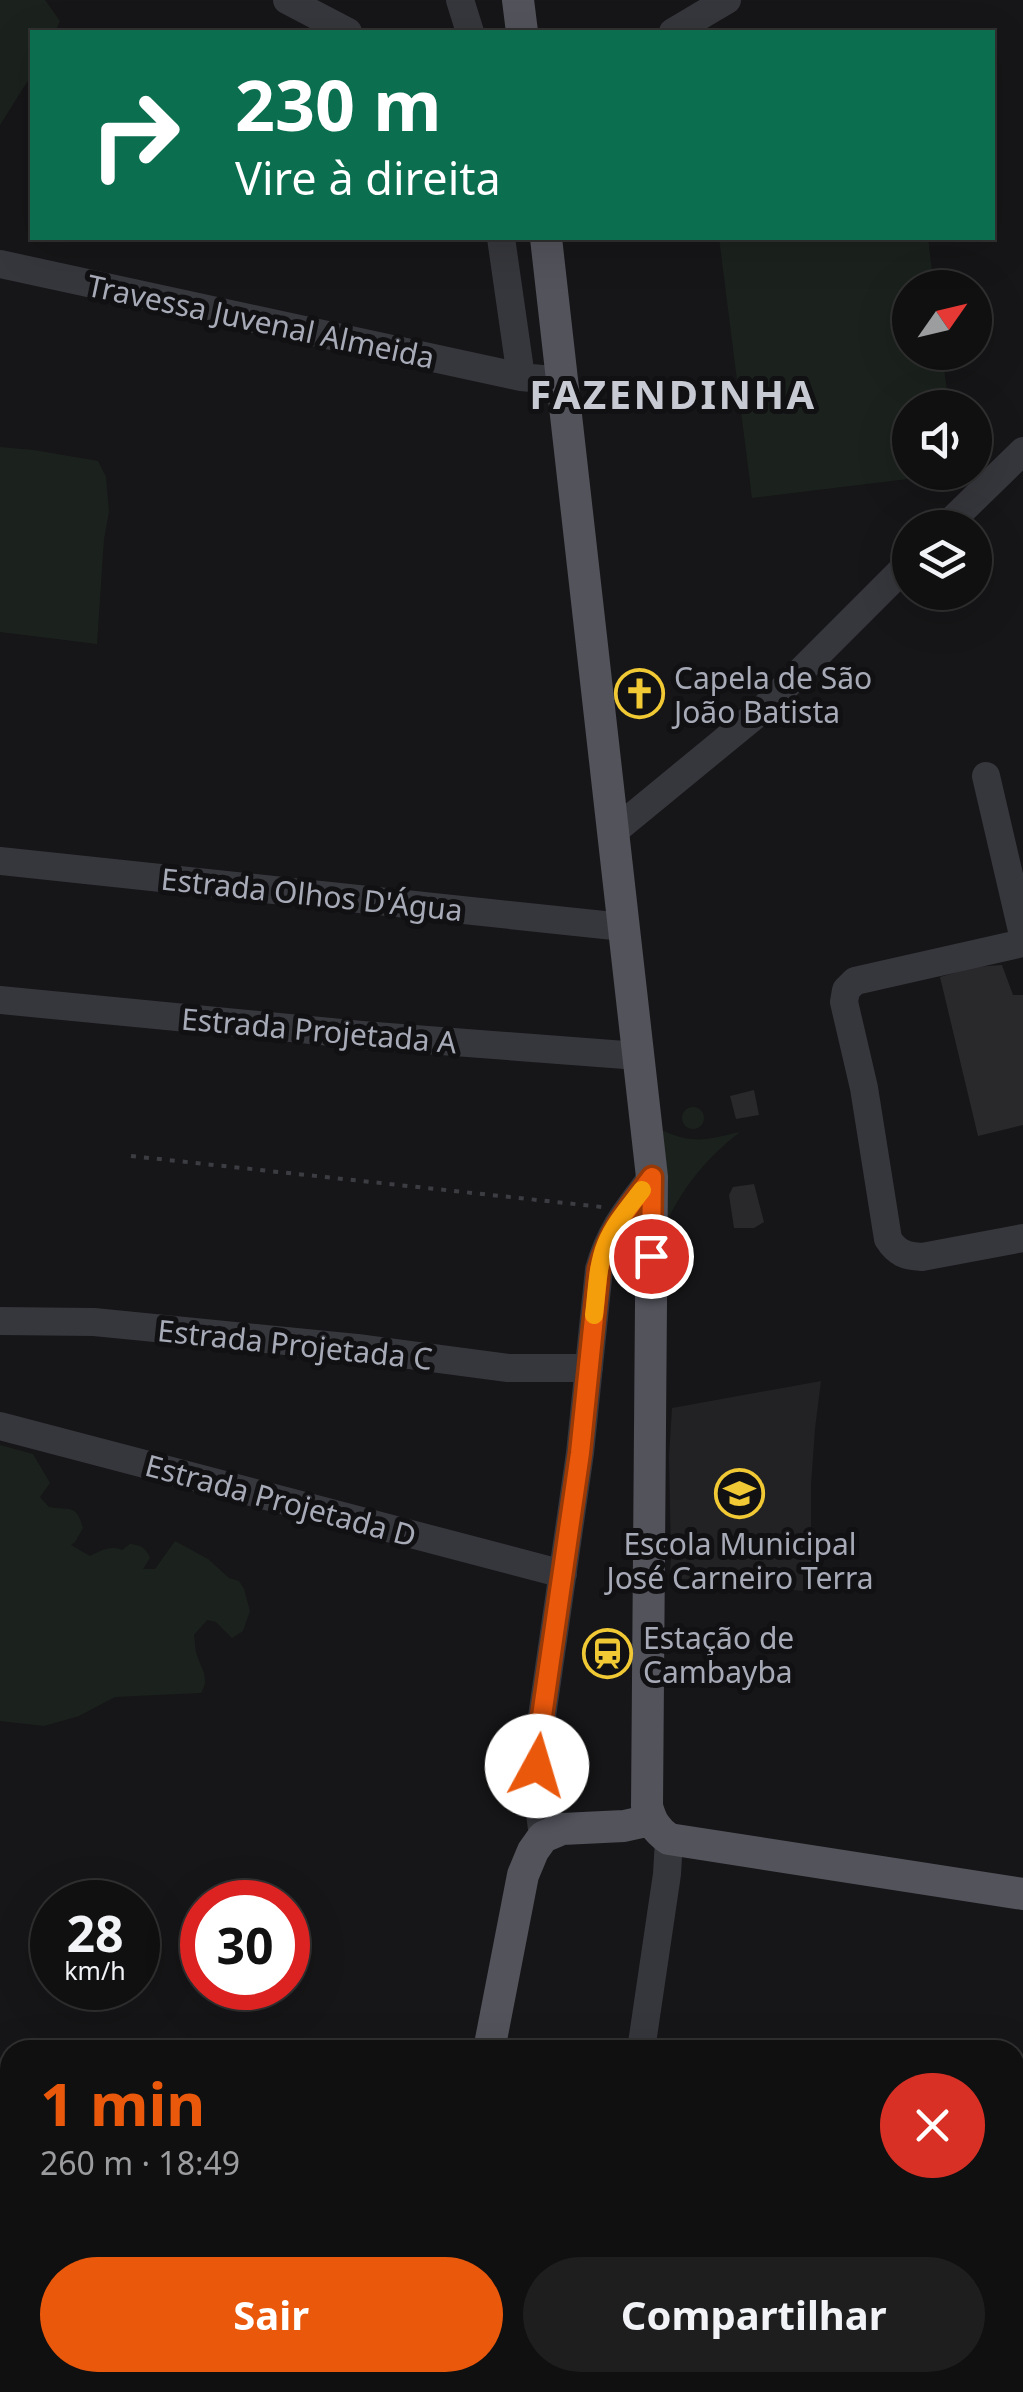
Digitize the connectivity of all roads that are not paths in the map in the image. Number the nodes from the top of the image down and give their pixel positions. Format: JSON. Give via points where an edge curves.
{"nodes":[{"id":1,"x":287,"y":0,"type":"edge"},
{"id":2,"x":518,"y":0,"type":"edge"},
{"id":3,"x":727,"y":0,"type":"edge"},
{"id":4,"x":344,"y":30,"type":"edge"},
{"id":5,"x":522,"y":30,"type":"edge"},
{"id":6,"x":676,"y":30,"type":"edge"},
{"id":7,"x":502,"y":240,"type":"edge"},
{"id":8,"x":546,"y":240,"type":"edge"},
{"id":9,"x":0,"y":264,"type":"edge"},
{"id":10,"x":522,"y":377,"type":"junction"},
{"id":11,"x":563,"y":380,"type":"junction"},
{"id":12,"x":1023,"y":451,"type":"edge"},
{"id":13,"x":962,"y":510,"type":"edge"},
{"id":14,"x":892,"y":580,"type":"edge"},
{"id":15,"x":986,"y":776,"type":"dead end"},
{"id":16,"x":612,"y":833,"type":"junction"},
{"id":17,"x":0,"y":862,"type":"edge"},
{"id":18,"x":623,"y":927,"type":"junction"},
{"id":19,"x":1023,"y":935,"type":"edge"},
{"id":20,"x":1023,"y":943,"type":"edge"},
{"id":21,"x":0,"y":1000,"type":"edge"},
{"id":22,"x":638,"y":1056,"type":"junction"},
{"id":23,"x":652,"y":1177,"type":"junction"},
{"id":24,"x":1023,"y":1238,"type":"edge"},
{"id":25,"x":0,"y":1321,"type":"edge"},
{"id":26,"x":589,"y":1368,"type":"junction"},
{"id":27,"x":0,"y":1426,"type":"edge"},
{"id":28,"x":563,"y":1574,"type":"junction"},
{"id":29,"x":660,"y":1829,"type":"junction"},
{"id":30,"x":543,"y":1838,"type":"junction"},
{"id":31,"x":1023,"y":1894,"type":"edge"},
{"id":32,"x":491,"y":2040,"type":"edge"},
{"id":33,"x":642,"y":2040,"type":"edge"}],
"edges":[{"from":1,"to":4,"type":"street"},
{"from":2,"to":5,"type":"main road"},
{"from":3,"to":6,"type":"street"},
{"from":7,"to":10,"type":"street"},
{"from":8,"to":11,"type":"main road"},
{"from":9,"to":10,"type":"street","name":"Travessa Juvenal Almeida"},
{"from":10,"to":11,"type":"street","name":"Travessa Juvenal Almeida"},
{"from":11,"to":16,"type":"main road"},
{"from":12,"to":13,"type":"street"},
{"from":14,"to":16,"type":"street","via":[[764,708]]},
{"from":15,"to":19,"type":"street"},
{"from":16,"to":18,"type":"main road"},
{"from":17,"to":18,"type":"street","name":"Estrada Olhos D'Água"},
{"from":18,"to":22,"type":"main road"},
{"from":20,"to":24,"type":"street","via":[[855,981],[844,1002],[895,1250],[922,1257]]},
{"from":21,"to":22,"type":"street","name":"Estrada Projetada A"},
{"from":22,"to":23,"type":"main road"},
{"from":23,"to":26,"type":"street","via":[[606,1245]]},
{"from":23,"to":29,"type":"main road","via":[[647,1806]]},
{"from":25,"to":26,"type":"street","name":"Estrada Projetada C","via":[[94,1322],[508,1368]]},
{"from":26,"to":28,"type":"street"},
{"from":27,"to":28,"type":"street","name":"Estrada Projetada D"},
{"from":28,"to":30,"type":"street","via":[[538,1744]]},
{"from":29,"to":30,"type":"main road","via":[[562,1829]]},
{"from":29,"to":31,"type":"main road"},
{"from":29,"to":33,"type":"street","via":[[667,1874]]},
{"from":30,"to":32,"type":"main road","via":[[523,1875]]}]}
